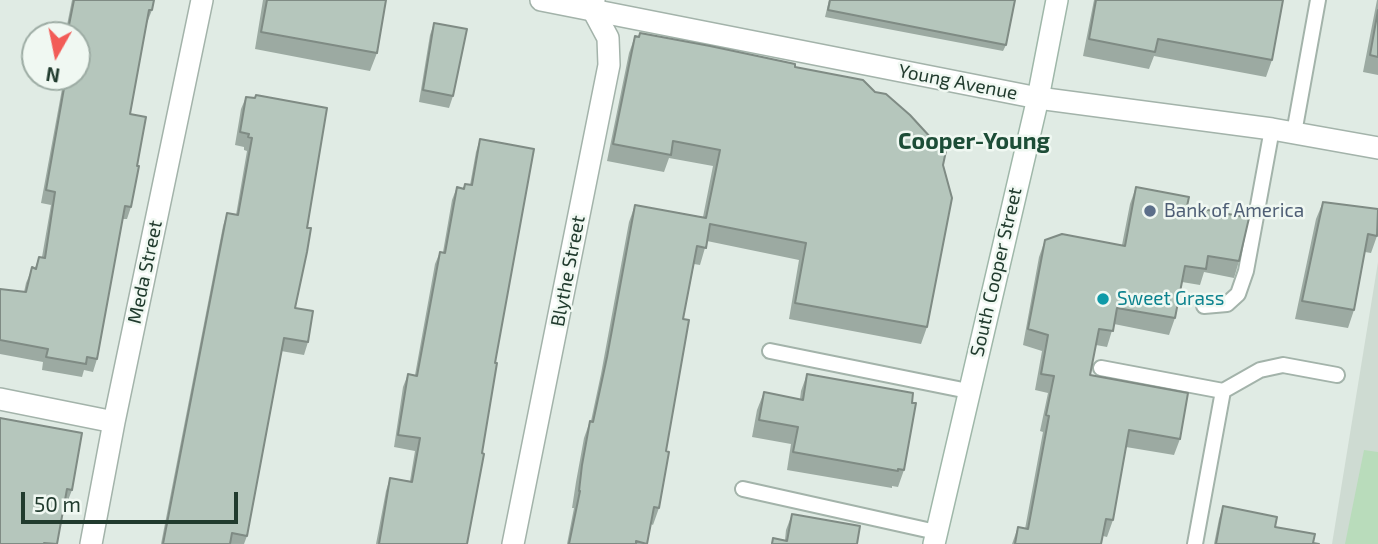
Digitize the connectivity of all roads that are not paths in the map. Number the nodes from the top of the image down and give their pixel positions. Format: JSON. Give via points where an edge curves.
{"nodes":[{"id":1,"x":202,"y":0,"type":"edge"},
{"id":2,"x":541,"y":0,"type":"edge"},
{"id":3,"x":1057,"y":0,"type":"edge"},
{"id":4,"x":1318,"y":0,"type":"edge"},
{"id":5,"x":594,"y":5,"type":"edge"},
{"id":6,"x":1038,"y":97,"type":"junction"},
{"id":7,"x":1272,"y":129,"type":"junction"},
{"id":8,"x":1294,"y":133,"type":"junction"},
{"id":9,"x":1378,"y":148,"type":"edge"},
{"id":10,"x":1203,"y":306,"type":"dead end"},
{"id":11,"x":770,"y":351,"type":"dead end"},
{"id":12,"x":1101,"y":368,"type":"dead end"},
{"id":13,"x":1337,"y":375,"type":"dead end"},
{"id":14,"x":968,"y":391,"type":"junction"},
{"id":15,"x":1223,"y":391,"type":"junction"},
{"id":16,"x":0,"y":399,"type":"edge"},
{"id":17,"x":114,"y":422,"type":"junction"},
{"id":18,"x":743,"y":489,"type":"dead end"},
{"id":19,"x":935,"y":538,"type":"edge"},
{"id":20,"x":91,"y":544,"type":"edge"},
{"id":21,"x":513,"y":544,"type":"edge"},
{"id":22,"x":1195,"y":544,"type":"edge"}],
"edges":[{"from":1,"to":17,"type":"street","name":"Meda Street"},
{"from":2,"to":5,"type":"street","name":"Young Avenue"},
{"from":3,"to":6,"type":"street","name":"South Cooper Street"},
{"from":4,"to":8,"type":"lane"},
{"from":5,"to":6,"type":"street","name":"Young Avenue"},
{"from":5,"to":21,"type":"street","name":"Blythe Street","via":[[608,38],[609,65]]},
{"from":6,"to":7,"type":"street","name":"Young Avenue"},
{"from":6,"to":14,"type":"street","name":"South Cooper Street"},
{"from":7,"to":8,"type":"street","name":"Young Avenue"},
{"from":7,"to":10,"type":"lane","via":[[1238,294],[1227,304]]},
{"from":8,"to":9,"type":"street","name":"Young Avenue"},
{"from":11,"to":14,"type":"lane"},
{"from":12,"to":15,"type":"lane"},
{"from":13,"to":15,"type":"lane","via":[[1283,365],[1260,370]]},
{"from":14,"to":19,"type":"street","name":"South Cooper Street"},
{"from":15,"to":22,"type":"lane"},
{"from":16,"to":17,"type":"street"},
{"from":17,"to":20,"type":"street","name":"Meda Street"},
{"from":18,"to":19,"type":"lane"}]}
